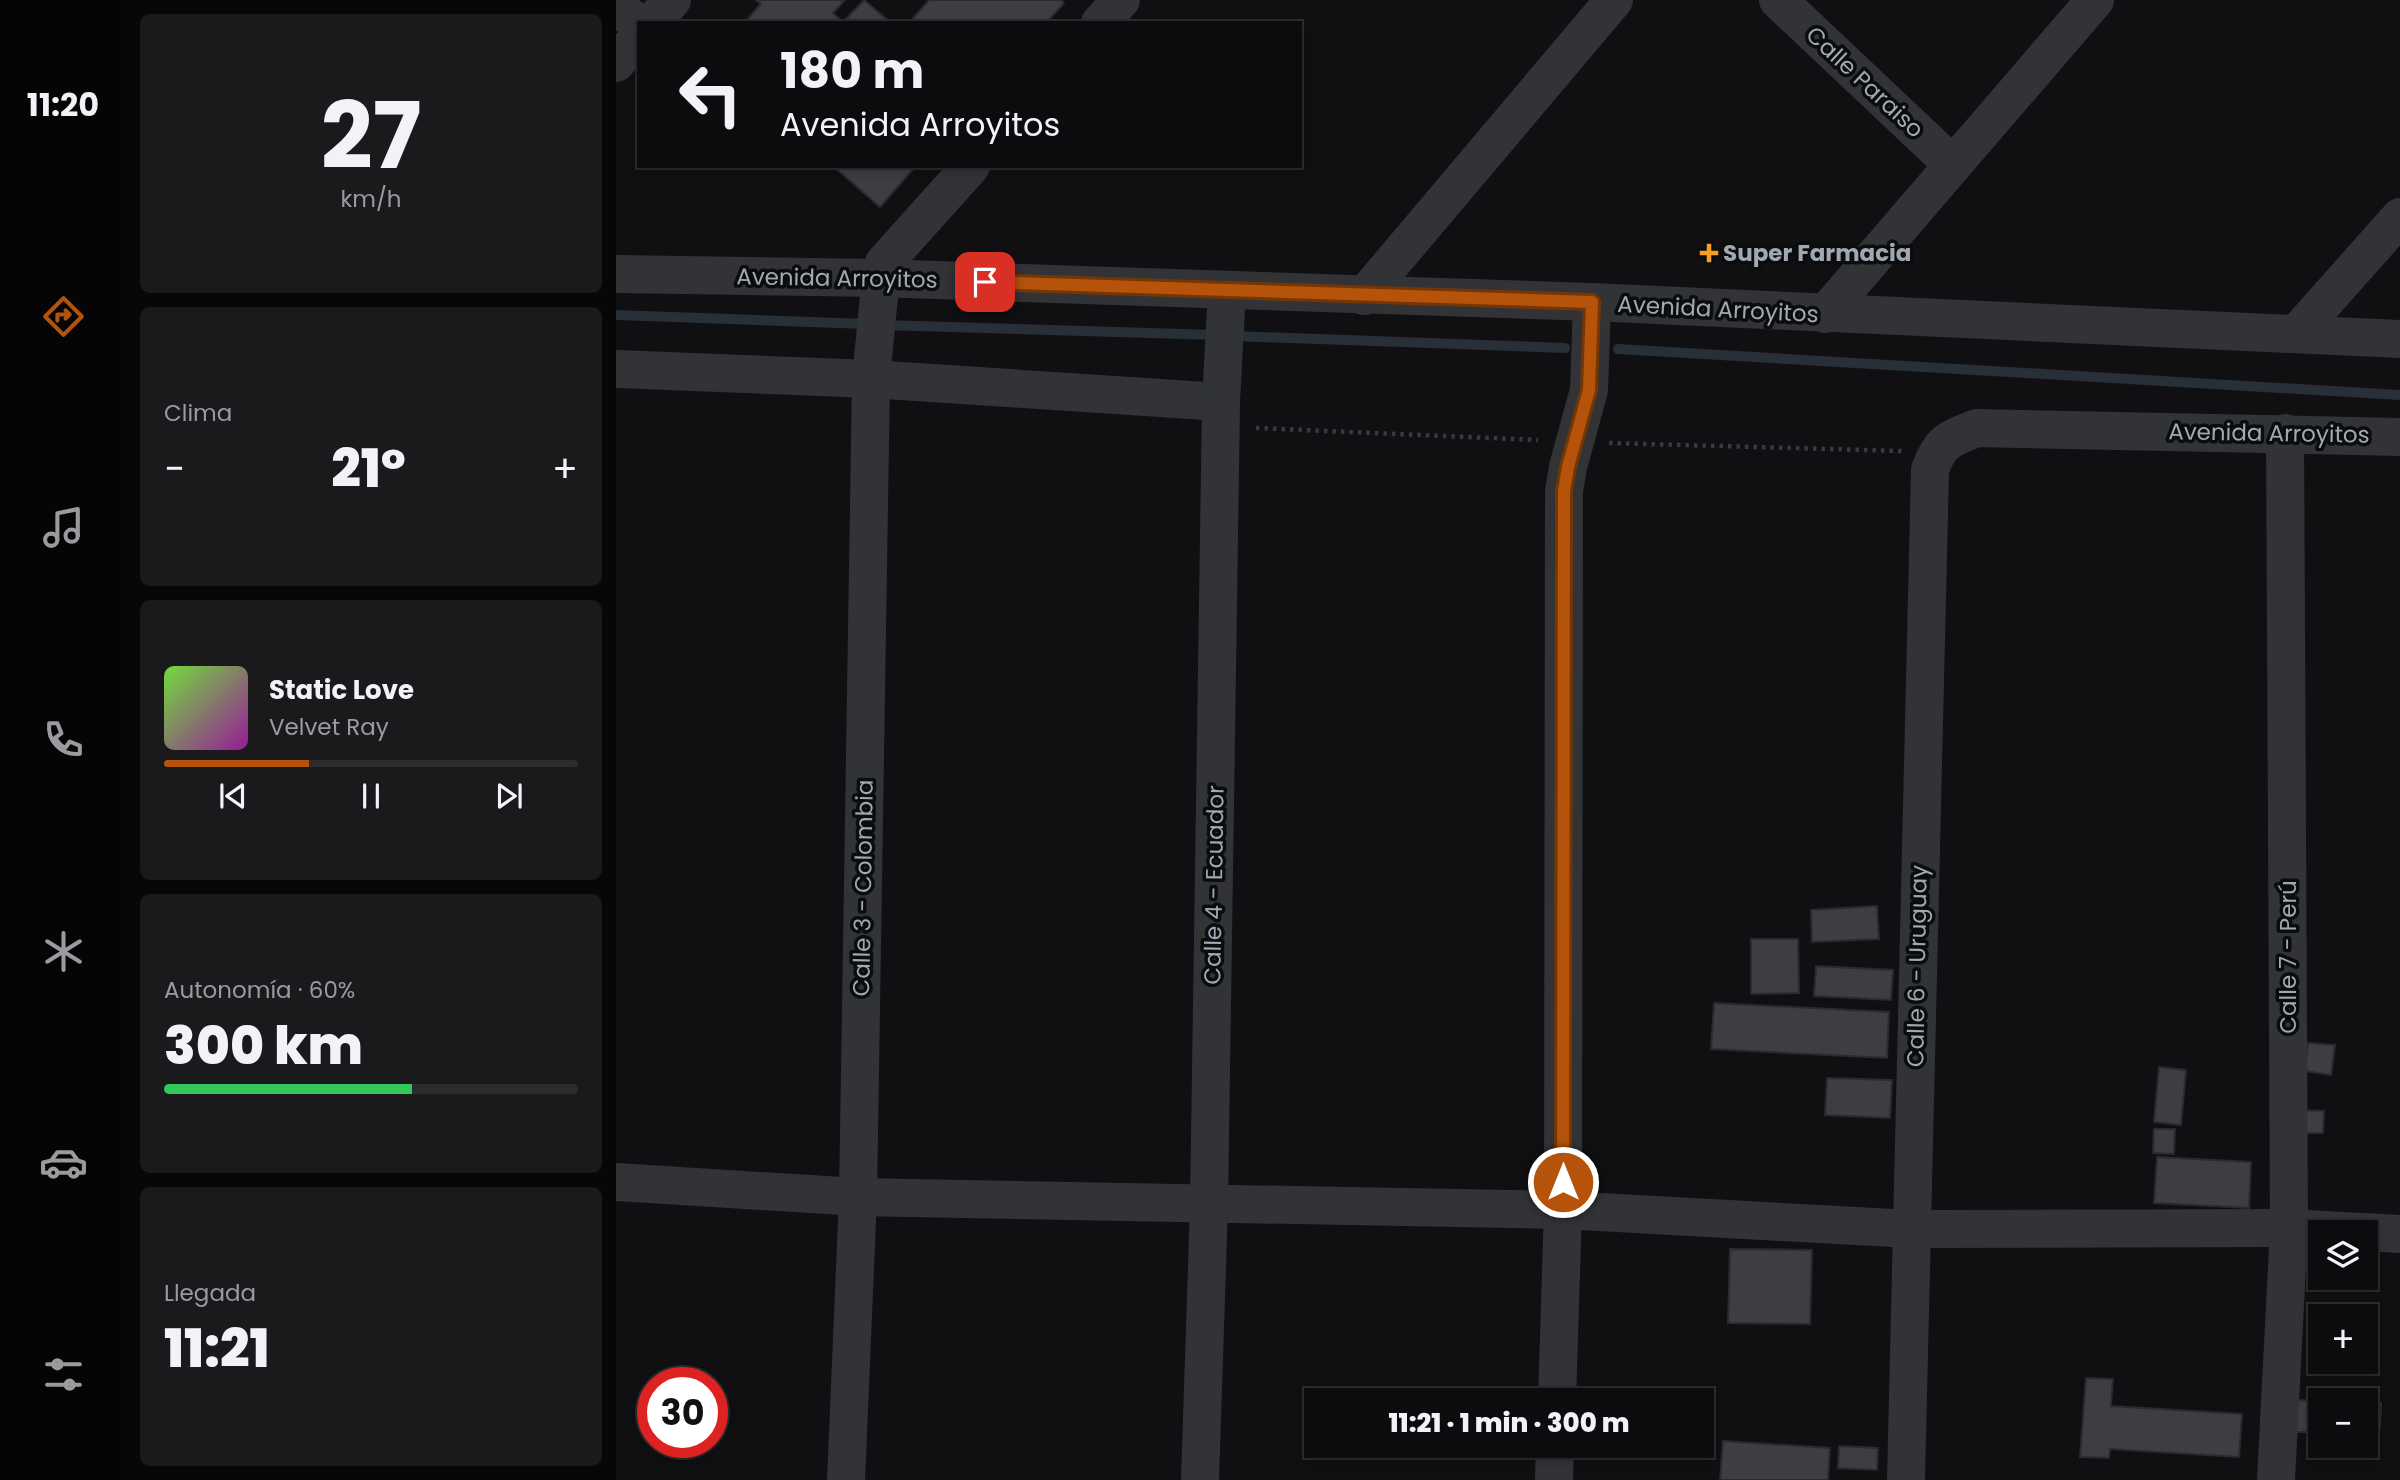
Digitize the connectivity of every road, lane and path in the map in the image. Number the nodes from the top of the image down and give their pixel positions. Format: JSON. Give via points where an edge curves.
{"nodes":[{"id":1,"x":672,"y":0,"type":"edge"},
{"id":2,"x":1121,"y":0,"type":"edge"},
{"id":3,"x":1614,"y":0,"type":"edge"},
{"id":4,"x":1778,"y":0,"type":"edge"},
{"id":5,"x":2095,"y":0,"type":"edge"},
{"id":6,"x":616,"y":6,"type":"edge"},
{"id":7,"x":654,"y":21,"type":"edge"},
{"id":8,"x":1102,"y":21,"type":"edge"},
{"id":9,"x":637,"y":22,"type":"edge"},
{"id":10,"x":637,"y":39,"type":"edge"},
{"id":11,"x":616,"y":63,"type":"edge"},
{"id":12,"x":1953,"y":164,"type":"junction"},
{"id":13,"x":969,"y":168,"type":"edge"},
{"id":14,"x":2400,"y":217,"type":"edge"},
{"id":15,"x":616,"y":274,"type":"edge"},
{"id":16,"x":878,"y":287,"type":"junction"},
{"id":17,"x":1226,"y":295,"type":"junction"},
{"id":18,"x":1364,"y":296,"type":"junction"},
{"id":19,"x":1592,"y":302,"type":"junction"},
{"id":20,"x":1825,"y":314,"type":"junction"},
{"id":21,"x":2297,"y":334,"type":"junction"},
{"id":22,"x":2400,"y":338,"type":"edge"},
{"id":23,"x":616,"y":369,"type":"edge"},
{"id":24,"x":872,"y":369,"type":"junction"},
{"id":25,"x":1221,"y":390,"type":"junction"},
{"id":26,"x":2285,"y":433,"type":"junction"},
{"id":27,"x":2400,"y":437,"type":"edge"},
{"id":28,"x":1936,"y":452,"type":"joint"},
{"id":29,"x":616,"y":1182,"type":"edge"},
{"id":30,"x":858,"y":1197,"type":"junction"},
{"id":31,"x":1209,"y":1205,"type":"junction"},
{"id":32,"x":1563,"y":1210,"type":"junction"},
{"id":33,"x":1911,"y":1228,"type":"junction"},
{"id":34,"x":2289,"y":1228,"type":"junction"},
{"id":35,"x":2308,"y":1229,"type":"edge"},
{"id":36,"x":2378,"y":1233,"type":"edge"},
{"id":37,"x":2400,"y":1234,"type":"edge"},
{"id":38,"x":1557,"y":1388,"type":"edge"},
{"id":39,"x":1555,"y":1458,"type":"edge"},
{"id":40,"x":846,"y":1480,"type":"edge"},
{"id":41,"x":1200,"y":1480,"type":"edge"},
{"id":42,"x":1554,"y":1480,"type":"edge"},
{"id":43,"x":1906,"y":1480,"type":"edge"},
{"id":44,"x":2276,"y":1480,"type":"edge"}],
"edges":[{"from":1,"to":7,"type":"street"},
{"from":2,"to":8,"type":"street"},
{"from":3,"to":18,"type":"street"},
{"from":4,"to":12,"type":"street","name":"Calle Paraiso"},
{"from":5,"to":12,"type":"street"},
{"from":6,"to":9,"type":"street"},
{"from":10,"to":11,"type":"street"},
{"from":12,"to":20,"type":"street"},
{"from":13,"to":16,"type":"street","via":[[884,262]]},
{"from":14,"to":21,"type":"street"},
{"from":15,"to":16,"type":"street","name":"Avenida Arroyitos"},
{"from":16,"to":17,"type":"street","name":"Avenida Arroyitos"},
{"from":16,"to":24,"type":"street","name":"Calle 3 - Colombia"},
{"from":17,"to":18,"type":"street","name":"Avenida Arroyitos"},
{"from":17,"to":25,"type":"street","name":"Calle 4 - Ecuador"},
{"from":18,"to":19,"type":"street","name":"Avenida Arroyitos"},
{"from":19,"to":20,"type":"street","name":"Avenida Arroyitos"},
{"from":19,"to":32,"type":"street","via":[[1589,390],[1564,491]]},
{"from":20,"to":21,"type":"street","name":"Avenida Arroyitos"},
{"from":21,"to":22,"type":"street","name":"Avenida Arroyitos"},
{"from":23,"to":24,"type":"street"},
{"from":24,"to":25,"type":"street"},
{"from":24,"to":30,"type":"street","name":"Calle 3 - Colombia"},
{"from":25,"to":31,"type":"street","name":"Calle 4 - Ecuador"},
{"from":26,"to":27,"type":"street","name":"Avenida Arroyitos"},
{"from":26,"to":28,"type":"street","name":"Avenida Arroyitos","via":[[1977,428],[1947,439]]},
{"from":26,"to":34,"type":"street","name":"Calle 7 - Perú"},
{"from":28,"to":33,"type":"street","name":"Calle 6 - Uruguay","via":[[1930,470]]},
{"from":29,"to":30,"type":"street"},
{"from":30,"to":31,"type":"street"},
{"from":30,"to":40,"type":"street","name":"Calle 3 - Colombia"},
{"from":31,"to":32,"type":"street"},
{"from":31,"to":41,"type":"street","name":"Calle 4 - Ecuador"},
{"from":32,"to":33,"type":"street"},
{"from":32,"to":38,"type":"street"},
{"from":33,"to":34,"type":"street"},
{"from":33,"to":43,"type":"street","name":"Calle 6 - Uruguay"},
{"from":34,"to":35,"type":"street"},
{"from":34,"to":44,"type":"street","name":"Calle 7 - Perú"},
{"from":36,"to":37,"type":"street"},
{"from":39,"to":42,"type":"street"}]}
